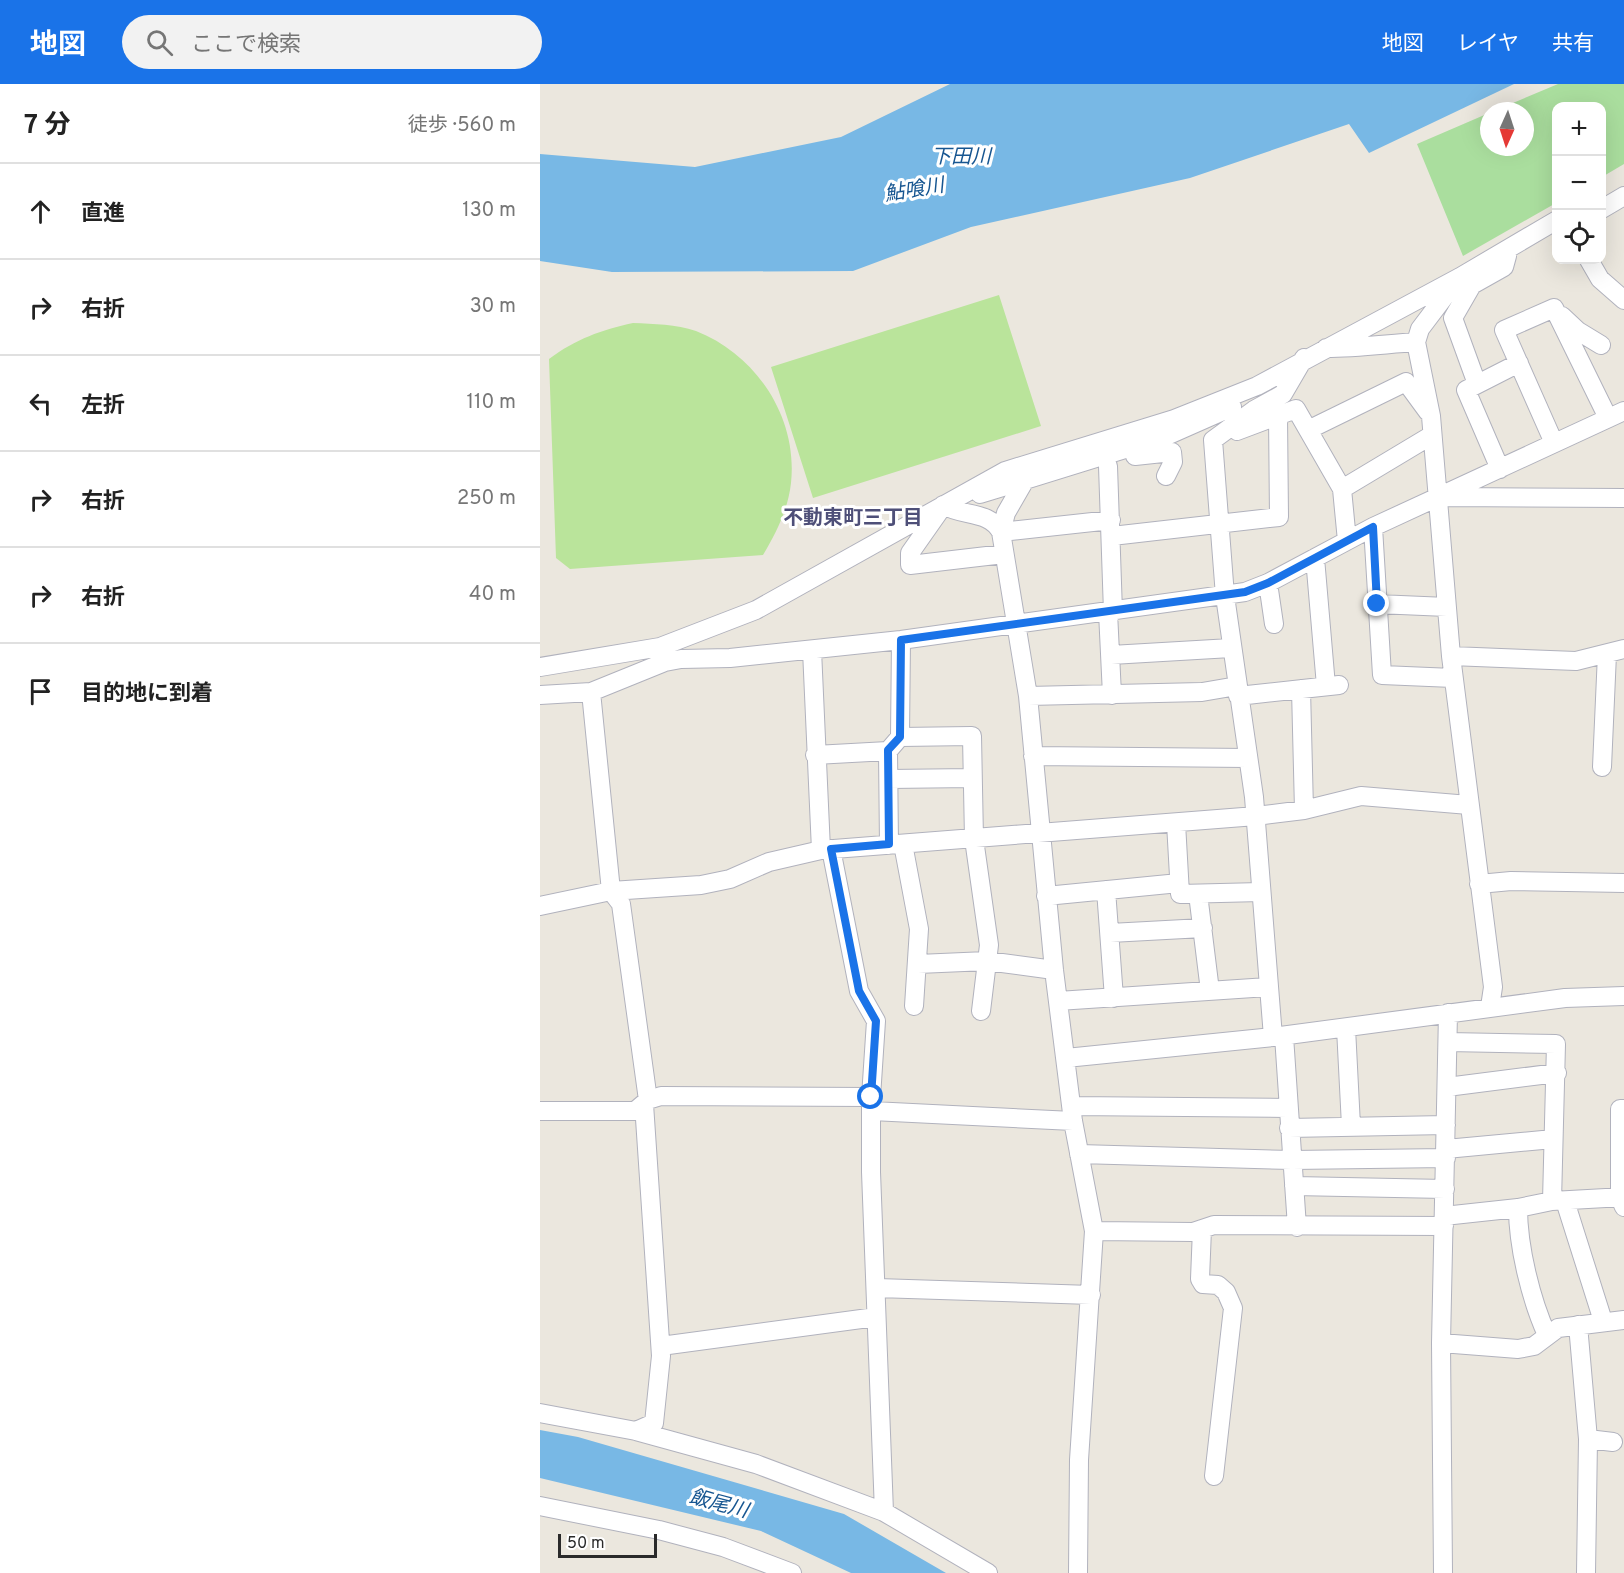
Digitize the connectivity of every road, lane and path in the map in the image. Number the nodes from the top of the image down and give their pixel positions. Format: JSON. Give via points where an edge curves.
{"nodes":[{"id":1,"x":1624,"y":182,"type":"edge"},
{"id":2,"x":1606,"y":192,"type":"edge"},
{"id":3,"x":1624,"y":196,"type":"edge"},
{"id":4,"x":1606,"y":207,"type":"edge"},
{"id":5,"x":1552,"y":223,"type":"edge"},
{"id":6,"x":1552,"y":235,"type":"edge"},
{"id":7,"x":1508,"y":256,"type":"junction"},
{"id":8,"x":1485,"y":260,"type":"junction"},
{"id":9,"x":1591,"y":264,"type":"edge"},
{"id":10,"x":1460,"y":276,"type":"junction"},
{"id":11,"x":1624,"y":300,"type":"edge"},
{"id":12,"x":1554,"y":308,"type":"junction"},
{"id":13,"x":1416,"y":342,"type":"junction"},
{"id":14,"x":1601,"y":345,"type":"dead end"},
{"id":15,"x":1323,"y":348,"type":"junction"},
{"id":16,"x":1304,"y":358,"type":"junction"},
{"id":17,"x":1519,"y":363,"type":"junction"},
{"id":18,"x":1477,"y":384,"type":"junction"},
{"id":19,"x":1616,"y":414,"type":"edge"},
{"id":20,"x":1278,"y":415,"type":"junction"},
{"id":21,"x":1431,"y":416,"type":"junction"},
{"id":22,"x":1174,"y":419,"type":"junction"},
{"id":23,"x":1310,"y":429,"type":"junction"},
{"id":24,"x":1432,"y":435,"type":"junction"},
{"id":25,"x":1164,"y":437,"type":"junction"},
{"id":26,"x":1213,"y":440,"type":"junction"},
{"id":27,"x":1554,"y":443,"type":"junction"},
{"id":28,"x":1134,"y":456,"type":"junction"},
{"id":29,"x":1077,"y":464,"type":"junction"},
{"id":30,"x":1108,"y":466,"type":"junction"},
{"id":31,"x":1500,"y":469,"type":"junction"},
{"id":32,"x":1166,"y":476,"type":"dead end"},
{"id":33,"x":1025,"y":480,"type":"junction"},
{"id":34,"x":1341,"y":489,"type":"junction"},
{"id":35,"x":1438,"y":497,"type":"junction"},
{"id":36,"x":1624,"y":498,"type":"edge"},
{"id":37,"x":940,"y":512,"type":"junction"},
{"id":38,"x":1218,"y":524,"type":"junction"},
{"id":39,"x":1373,"y":527,"type":"junction"},
{"id":40,"x":1111,"y":528,"type":"junction"},
{"id":41,"x":1000,"y":532,"type":"junction"},
{"id":42,"x":1347,"y":541,"type":"junction"},
{"id":43,"x":1004,"y":554,"type":"junction"},
{"id":44,"x":1315,"y":558,"type":"junction"},
{"id":45,"x":1268,"y":583,"type":"junction"},
{"id":46,"x":1225,"y":596,"type":"junction"},
{"id":47,"x":1377,"y":604,"type":"junction"},
{"id":48,"x":1447,"y":607,"type":"junction"},
{"id":49,"x":1110,"y":612,"type":"junction"},
{"id":50,"x":1274,"y":624,"type":"dead end"},
{"id":51,"x":1017,"y":625,"type":"junction"},
{"id":52,"x":901,"y":640,"type":"junction"},
{"id":53,"x":1231,"y":648,"type":"junction"},
{"id":54,"x":812,"y":650,"type":"junction"},
{"id":55,"x":1615,"y":651,"type":"edge"},
{"id":56,"x":662,"y":654,"type":"junction"},
{"id":57,"x":1111,"y":655,"type":"junction"},
{"id":58,"x":1451,"y":656,"type":"junction"},
{"id":59,"x":540,"y":667,"type":"edge"},
{"id":60,"x":1453,"y":678,"type":"junction"},
{"id":61,"x":1301,"y":688,"type":"junction"},
{"id":62,"x":1237,"y":691,"type":"junction"},
{"id":63,"x":591,"y":692,"type":"junction"},
{"id":64,"x":540,"y":695,"type":"edge"},
{"id":65,"x":1112,"y":695,"type":"junction"},
{"id":66,"x":1028,"y":696,"type":"junction"},
{"id":67,"x":900,"y":737,"type":"junction"},
{"id":68,"x":888,"y":750,"type":"junction"},
{"id":69,"x":815,"y":755,"type":"junction"},
{"id":70,"x":1033,"y":756,"type":"junction"},
{"id":71,"x":1248,"y":758,"type":"junction"},
{"id":72,"x":1602,"y":767,"type":"dead end"},
{"id":73,"x":972,"y":778,"type":"junction"},
{"id":74,"x":889,"y":779,"type":"junction"},
{"id":75,"x":1469,"y":805,"type":"junction"},
{"id":76,"x":1304,"y":810,"type":"junction"},
{"id":77,"x":1256,"y":816,"type":"junction"},
{"id":78,"x":1176,"y":823,"type":"junction"},
{"id":79,"x":1040,"y":834,"type":"junction"},
{"id":80,"x":974,"y":839,"type":"junction"},
{"id":81,"x":896,"y":844,"type":"junction"},
{"id":82,"x":826,"y":849,"type":"junction"},
{"id":83,"x":1179,"y":883,"type":"junction"},
{"id":84,"x":1624,"y":883,"type":"edge"},
{"id":85,"x":1479,"y":884,"type":"junction"},
{"id":86,"x":1106,"y":890,"type":"junction"},
{"id":87,"x":611,"y":891,"type":"junction"},
{"id":88,"x":1261,"y":892,"type":"junction"},
{"id":89,"x":1198,"y":894,"type":"junction"},
{"id":90,"x":1046,"y":896,"type":"junction"},
{"id":91,"x":540,"y":906,"type":"edge"},
{"id":92,"x":1203,"y":928,"type":"junction"},
{"id":93,"x":1110,"y":933,"type":"junction"},
{"id":94,"x":987,"y":961,"type":"junction"},
{"id":95,"x":918,"y":964,"type":"junction"},
{"id":96,"x":1054,"y":970,"type":"junction"},
{"id":97,"x":1268,"y":987,"type":"junction"},
{"id":98,"x":1210,"y":992,"type":"junction"},
{"id":99,"x":1624,"y":996,"type":"edge"},
{"id":100,"x":1114,"y":998,"type":"junction"},
{"id":101,"x":1058,"y":1001,"type":"junction"},
{"id":102,"x":914,"y":1006,"type":"dead end"},
{"id":103,"x":1490,"y":1007,"type":"junction"},
{"id":104,"x":981,"y":1011,"type":"dead end"},
{"id":105,"x":1448,"y":1013,"type":"junction"},
{"id":106,"x":1346,"y":1028,"type":"junction"},
{"id":107,"x":1278,"y":1037,"type":"junction"},
{"id":108,"x":1448,"y":1042,"type":"junction"},
{"id":109,"x":1066,"y":1058,"type":"junction"},
{"id":110,"x":1557,"y":1072,"type":"junction"},
{"id":111,"x":1447,"y":1087,"type":"junction"},
{"id":112,"x":646,"y":1102,"type":"junction"},
{"id":113,"x":872,"y":1104,"type":"junction"},
{"id":114,"x":1287,"y":1108,"type":"junction"},
{"id":115,"x":1624,"y":1109,"type":"edge"},
{"id":116,"x":540,"y":1111,"type":"edge"},
{"id":117,"x":1072,"y":1113,"type":"junction"},
{"id":118,"x":1446,"y":1125,"type":"junction"},
{"id":119,"x":1351,"y":1126,"type":"junction"},
{"id":120,"x":1289,"y":1128,"type":"junction"},
{"id":121,"x":1553,"y":1139,"type":"junction"},
{"id":122,"x":1446,"y":1153,"type":"junction"},
{"id":123,"x":1079,"y":1154,"type":"junction"},
{"id":124,"x":1292,"y":1160,"type":"junction"},
{"id":125,"x":1294,"y":1186,"type":"junction"},
{"id":126,"x":1445,"y":1189,"type":"junction"},
{"id":127,"x":1558,"y":1201,"type":"junction"},
{"id":128,"x":1623,"y":1201,"type":"edge"},
{"id":129,"x":1518,"y":1208,"type":"junction"},
{"id":130,"x":1444,"y":1221,"type":"junction"},
{"id":131,"x":1297,"y":1227,"type":"junction"},
{"id":132,"x":1202,"y":1229,"type":"junction"},
{"id":133,"x":1094,"y":1231,"type":"junction"},
{"id":134,"x":877,"y":1288,"type":"junction"},
{"id":135,"x":1090,"y":1296,"type":"junction"},
{"id":136,"x":876,"y":1317,"type":"junction"},
{"id":137,"x":1624,"y":1320,"type":"edge"},
{"id":138,"x":1603,"y":1322,"type":"junction"},
{"id":139,"x":1578,"y":1324,"type":"junction"},
{"id":140,"x":1547,"y":1335,"type":"junction"},
{"id":141,"x":1441,"y":1343,"type":"junction"},
{"id":142,"x":661,"y":1346,"type":"junction"},
{"id":143,"x":540,"y":1413,"type":"edge"},
{"id":144,"x":636,"y":1431,"type":"junction"},
{"id":145,"x":1588,"y":1440,"type":"junction"},
{"id":146,"x":1613,"y":1442,"type":"dead end"},
{"id":147,"x":1214,"y":1476,"type":"dead end"},
{"id":148,"x":540,"y":1506,"type":"edge"},
{"id":149,"x":884,"y":1512,"type":"junction"},
{"id":150,"x":792,"y":1573,"type":"edge"},
{"id":151,"x":988,"y":1573,"type":"edge"},
{"id":152,"x":1078,"y":1573,"type":"edge"},
{"id":153,"x":1443,"y":1573,"type":"edge"},
{"id":154,"x":1586,"y":1573,"type":"edge"}],
"edges":[{"from":1,"to":2,"type":"street"},
{"from":3,"to":4,"type":"street"},
{"from":5,"to":8,"type":"street"},
{"from":6,"to":7,"type":"street"},
{"from":7,"to":8,"type":"street"},
{"from":7,"to":18,"type":"street","via":[[1504,267],[1472,285],[1453,318]]},
{"from":8,"to":10,"type":"street"},
{"from":9,"to":11,"type":"street","via":[[1600,279]]},
{"from":10,"to":13,"type":"street","via":[[1420,329]]},
{"from":10,"to":15,"type":"street"},
{"from":12,"to":14,"type":"street","via":[[1578,331]]},
{"from":12,"to":17,"type":"street","via":[[1504,330]]},
{"from":12,"to":19,"type":"street"},
{"from":13,"to":15,"type":"street"},
{"from":13,"to":21,"type":"street"},
{"from":15,"to":16,"type":"street"},
{"from":16,"to":22,"type":"street","via":[[1257,386]]},
{"from":16,"to":25,"type":"street","via":[[1281,382]]},
{"from":16,"to":26,"type":"street","via":[[1283,394]]},
{"from":17,"to":18,"type":"street"},
{"from":17,"to":27,"type":"street"},
{"from":18,"to":31,"type":"street","via":[[1466,390]]},
{"from":19,"to":27,"type":"street"},
{"from":20,"to":23,"type":"street","via":[[1296,409]]},
{"from":20,"to":26,"type":"street"},
{"from":20,"to":38,"type":"street","via":[[1279,517]]},
{"from":21,"to":23,"type":"street","via":[[1406,382]]},
{"from":21,"to":24,"type":"street"},
{"from":22,"to":25,"type":"street"},
{"from":22,"to":37,"type":"street","via":[[1005,471]]},
{"from":23,"to":34,"type":"street"},
{"from":24,"to":34,"type":"street"},
{"from":24,"to":35,"type":"street"},
{"from":25,"to":28,"type":"street"},
{"from":25,"to":29,"type":"street"},
{"from":26,"to":38,"type":"street"},
{"from":27,"to":31,"type":"street"},
{"from":28,"to":30,"type":"street"},
{"from":28,"to":32,"type":"street","via":[[1172,452],[1173,462]]},
{"from":29,"to":30,"type":"street"},
{"from":29,"to":33,"type":"street"},
{"from":30,"to":40,"type":"street"},
{"from":31,"to":35,"type":"street"},
{"from":33,"to":37,"type":"street"},
{"from":33,"to":41,"type":"street"},
{"from":34,"to":42,"type":"street"},
{"from":35,"to":36,"type":"street"},
{"from":35,"to":39,"type":"street"},
{"from":35,"to":48,"type":"street"},
{"from":37,"to":41,"type":"street","via":[[980,515],[996,523]]},
{"from":37,"to":43,"type":"street","via":[[910,553],[910,565]]},
{"from":37,"to":56,"type":"street","via":[[756,610]]},
{"from":38,"to":40,"type":"street"},
{"from":38,"to":46,"type":"street"},
{"from":39,"to":42,"type":"street"},
{"from":39,"to":47,"type":"street"},
{"from":40,"to":41,"type":"street"},
{"from":40,"to":49,"type":"street"},
{"from":41,"to":43,"type":"street"},
{"from":42,"to":44,"type":"street"},
{"from":43,"to":51,"type":"street"},
{"from":44,"to":45,"type":"street"},
{"from":44,"to":61,"type":"street","via":[[1332,685]]},
{"from":45,"to":46,"type":"street"},
{"from":45,"to":50,"type":"street"},
{"from":46,"to":49,"type":"street"},
{"from":46,"to":53,"type":"street"},
{"from":47,"to":48,"type":"street"},
{"from":47,"to":60,"type":"street","via":[[1382,675]]},
{"from":48,"to":58,"type":"street"},
{"from":49,"to":51,"type":"street"},
{"from":49,"to":57,"type":"street"},
{"from":51,"to":52,"type":"street"},
{"from":51,"to":66,"type":"street"},
{"from":52,"to":54,"type":"street"},
{"from":52,"to":67,"type":"street"},
{"from":53,"to":57,"type":"street"},
{"from":53,"to":62,"type":"street"},
{"from":54,"to":56,"type":"street"},
{"from":54,"to":69,"type":"street"},
{"from":55,"to":58,"type":"street","via":[[1576,661]]},
{"from":55,"to":72,"type":"street"},
{"from":56,"to":59,"type":"street"},
{"from":56,"to":63,"type":"street"},
{"from":57,"to":65,"type":"street"},
{"from":58,"to":60,"type":"street"},
{"from":60,"to":75,"type":"street"},
{"from":61,"to":62,"type":"street"},
{"from":61,"to":76,"type":"street"},
{"from":62,"to":65,"type":"street"},
{"from":62,"to":71,"type":"street"},
{"from":63,"to":64,"type":"street"},
{"from":63,"to":87,"type":"street"},
{"from":65,"to":66,"type":"street"},
{"from":66,"to":70,"type":"street"},
{"from":67,"to":68,"type":"street"},
{"from":67,"to":73,"type":"street","via":[[972,736]]},
{"from":68,"to":69,"type":"street"},
{"from":68,"to":74,"type":"street"},
{"from":69,"to":82,"type":"street"},
{"from":70,"to":71,"type":"street"},
{"from":70,"to":79,"type":"street"},
{"from":71,"to":77,"type":"street"},
{"from":73,"to":74,"type":"street"},
{"from":73,"to":80,"type":"street"},
{"from":74,"to":81,"type":"street"},
{"from":75,"to":76,"type":"street","via":[[1361,796]]},
{"from":75,"to":85,"type":"street"},
{"from":76,"to":77,"type":"street"},
{"from":77,"to":78,"type":"street"},
{"from":77,"to":88,"type":"street"},
{"from":78,"to":79,"type":"street"},
{"from":78,"to":83,"type":"street"},
{"from":79,"to":80,"type":"street"},
{"from":79,"to":90,"type":"street"},
{"from":80,"to":81,"type":"street"},
{"from":80,"to":94,"type":"street"},
{"from":81,"to":82,"type":"street"},
{"from":81,"to":95,"type":"street","via":[[919,929]]},
{"from":82,"to":87,"type":"street","via":[[769,862],[730,879],[701,885]]},
{"from":82,"to":113,"type":"street","via":[[859,991],[876,1021]]},
{"from":83,"to":86,"type":"street"},
{"from":83,"to":89,"type":"street","via":[[1180,894]]},
{"from":84,"to":85,"type":"street"},
{"from":85,"to":103,"type":"street","via":[[1493,987]]},
{"from":86,"to":90,"type":"street"},
{"from":86,"to":93,"type":"street"},
{"from":87,"to":91,"type":"street"},
{"from":87,"to":112,"type":"street","via":[[621,904]]},
{"from":88,"to":89,"type":"street"},
{"from":88,"to":97,"type":"street"},
{"from":89,"to":92,"type":"street"},
{"from":90,"to":96,"type":"street"},
{"from":92,"to":93,"type":"street"},
{"from":92,"to":98,"type":"street"},
{"from":93,"to":100,"type":"street"},
{"from":94,"to":95,"type":"street"},
{"from":94,"to":96,"type":"street"},
{"from":94,"to":104,"type":"street"},
{"from":95,"to":102,"type":"street"},
{"from":96,"to":101,"type":"street"},
{"from":97,"to":98,"type":"street"},
{"from":97,"to":107,"type":"street"},
{"from":98,"to":100,"type":"street"},
{"from":99,"to":103,"type":"street"},
{"from":100,"to":101,"type":"street"},
{"from":101,"to":109,"type":"street"},
{"from":103,"to":105,"type":"street"},
{"from":105,"to":106,"type":"street"},
{"from":105,"to":108,"type":"street"},
{"from":106,"to":107,"type":"street"},
{"from":106,"to":119,"type":"street"},
{"from":107,"to":109,"type":"street"},
{"from":107,"to":114,"type":"street"},
{"from":108,"to":110,"type":"street","via":[[1556,1044]]},
{"from":108,"to":111,"type":"street"},
{"from":109,"to":117,"type":"street"},
{"from":110,"to":111,"type":"street"},
{"from":110,"to":121,"type":"street"},
{"from":111,"to":118,"type":"street"},
{"from":112,"to":113,"type":"street","via":[[661,1096]]},
{"from":112,"to":116,"type":"street","via":[[635,1111]]},
{"from":112,"to":142,"type":"street"},
{"from":113,"to":117,"type":"street"},
{"from":113,"to":134,"type":"street"},
{"from":114,"to":117,"type":"street"},
{"from":114,"to":120,"type":"street"},
{"from":115,"to":128,"type":"street","via":[[1620,1109]]},
{"from":117,"to":123,"type":"street"},
{"from":118,"to":119,"type":"street"},
{"from":118,"to":122,"type":"street"},
{"from":119,"to":120,"type":"street"},
{"from":120,"to":124,"type":"street"},
{"from":121,"to":122,"type":"street"},
{"from":121,"to":127,"type":"street"},
{"from":122,"to":124,"type":"street"},
{"from":122,"to":126,"type":"street"},
{"from":123,"to":124,"type":"street"},
{"from":123,"to":133,"type":"street"},
{"from":124,"to":125,"type":"street"},
{"from":125,"to":126,"type":"street"},
{"from":125,"to":131,"type":"street"},
{"from":126,"to":130,"type":"street"},
{"from":127,"to":128,"type":"street"},
{"from":127,"to":129,"type":"street"},
{"from":127,"to":138,"type":"street"},
{"from":129,"to":130,"type":"street"},
{"from":129,"to":140,"type":"street","via":[[1518,1231],[1539,1319]]},
{"from":130,"to":131,"type":"street"},
{"from":130,"to":141,"type":"street"},
{"from":131,"to":132,"type":"street","via":[[1214,1225]]},
{"from":132,"to":133,"type":"street"},
{"from":132,"to":147,"type":"street","via":[[1200,1279],[1203,1284],[1218,1285],[1226,1292],[1233,1308]]},
{"from":133,"to":135,"type":"street"},
{"from":134,"to":135,"type":"street"},
{"from":134,"to":136,"type":"street"},
{"from":135,"to":152,"type":"street","via":[[1079,1460]]},
{"from":136,"to":142,"type":"street"},
{"from":136,"to":149,"type":"street"},
{"from":137,"to":138,"type":"street"},
{"from":138,"to":139,"type":"street"},
{"from":139,"to":140,"type":"street"},
{"from":139,"to":145,"type":"street"},
{"from":140,"to":141,"type":"street","via":[[1534,1346],[1518,1349]]},
{"from":141,"to":153,"type":"street"},
{"from":142,"to":144,"type":"street","via":[[654,1423]]},
{"from":143,"to":144,"type":"street"},
{"from":144,"to":149,"type":"street","via":[[756,1464]]},
{"from":145,"to":146,"type":"street"},
{"from":145,"to":154,"type":"street"},
{"from":148,"to":150,"type":"street","via":[[723,1547]]},
{"from":149,"to":151,"type":"street"}]}
